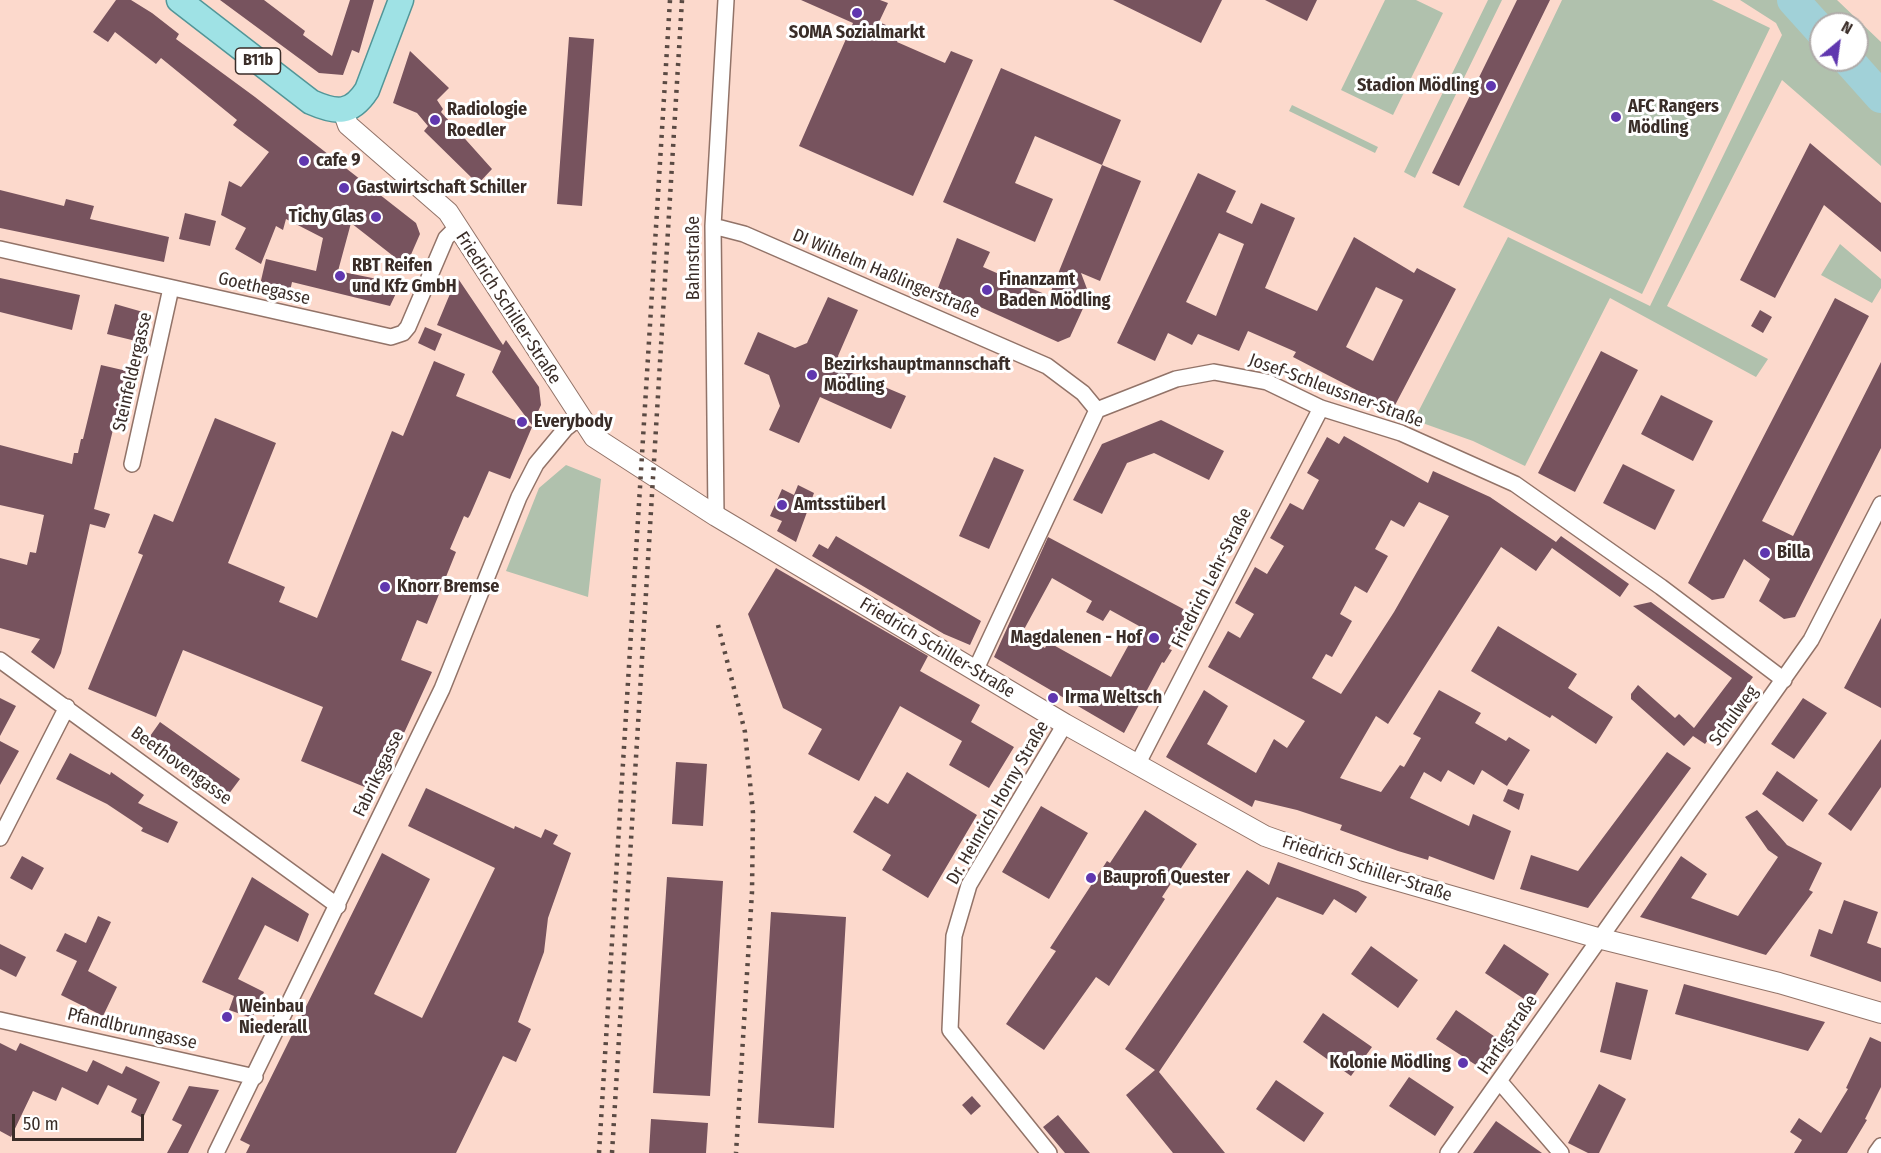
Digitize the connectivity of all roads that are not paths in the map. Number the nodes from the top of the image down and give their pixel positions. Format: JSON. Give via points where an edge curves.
{"nodes":[{"id":1,"x":179,"y":0,"type":"edge"},
{"id":2,"x":401,"y":0,"type":"edge"},
{"id":3,"x":726,"y":0,"type":"edge"},
{"id":4,"x":343,"y":111,"type":"junction"},
{"id":5,"x":712,"y":226,"type":"junction"},
{"id":6,"x":456,"y":228,"type":"junction"},
{"id":7,"x":0,"y":249,"type":"edge"},
{"id":8,"x":171,"y":288,"type":"junction"},
{"id":9,"x":1321,"y":408,"type":"junction"},
{"id":10,"x":1097,"y":410,"type":"junction"},
{"id":11,"x":579,"y":418,"type":"junction"},
{"id":12,"x":132,"y":464,"type":"dead end"},
{"id":13,"x":1881,"y":504,"type":"edge"},
{"id":14,"x":716,"y":516,"type":"junction"},
{"id":15,"x":0,"y":660,"type":"edge"},
{"id":16,"x":975,"y":671,"type":"junction"},
{"id":17,"x":1784,"y":680,"type":"junction"},
{"id":18,"x":67,"y":707,"type":"junction"},
{"id":19,"x":1065,"y":724,"type":"junction"},
{"id":20,"x":1137,"y":765,"type":"junction"},
{"id":21,"x":0,"y":838,"type":"edge"},
{"id":22,"x":338,"y":906,"type":"junction"},
{"id":23,"x":1598,"y":938,"type":"junction"},
{"id":24,"x":1881,"y":1013,"type":"edge"},
{"id":25,"x":0,"y":1020,"type":"edge"},
{"id":26,"x":255,"y":1077,"type":"junction"},
{"id":27,"x":1500,"y":1082,"type":"junction"},
{"id":28,"x":1881,"y":1146,"type":"edge"},
{"id":29,"x":216,"y":1153,"type":"edge"},
{"id":30,"x":1049,"y":1153,"type":"edge"},
{"id":31,"x":1448,"y":1153,"type":"edge"},
{"id":32,"x":1561,"y":1153,"type":"edge"},
{"id":33,"x":1876,"y":1153,"type":"edge"}],
"edges":[{"from":1,"to":4,"type":"main road","number":"B11b","via":[[311,102]]},
{"from":2,"to":4,"type":"main road","via":[[368,90],[360,103]]},
{"from":3,"to":5,"type":"street","name":"Bahnstraße"},
{"from":4,"to":6,"type":"street","name":"Friedrich Schiller-Straße","via":[[348,125],[448,212]]},
{"from":5,"to":10,"type":"street","name":"DI Wilhelm Haßlingerstraße","via":[[744,234],[1047,366],[1083,393]]},
{"from":5,"to":14,"type":"street","name":"Bahnstraße"},
{"from":6,"to":8,"type":"street","name":"Goethegasse","via":[[446,238],[408,327],[397,336]]},
{"from":6,"to":11,"type":"street","name":"Friedrich Schiller-Straße"},
{"from":7,"to":8,"type":"street","name":"Goethegasse"},
{"from":8,"to":12,"type":"street","name":"Steinfeldergasse"},
{"from":9,"to":10,"type":"street","name":"Josef-Schleussner-Straße","via":[[1267,382],[1214,372],[1176,379]]},
{"from":9,"to":17,"type":"street","name":"Josef-Schleussner-Straße","via":[[1401,433],[1515,484]]},
{"from":9,"to":20,"type":"street","name":"Friedrich Lehr-Straße"},
{"from":10,"to":16,"type":"street"},
{"from":11,"to":14,"type":"street","name":"Friedrich Schiller-Straße","via":[[594,437]]},
{"from":11,"to":22,"type":"street","name":"Fabriksgasse","via":[[536,464],[519,497],[442,689]]},
{"from":13,"to":17,"type":"street","name":"Schulweg","via":[[1811,640]]},
{"from":14,"to":16,"type":"street","name":"Friedrich Schiller-Straße"},
{"from":15,"to":18,"type":"street","name":"Beethovengasse"},
{"from":16,"to":19,"type":"street","name":"Friedrich Schiller-Straße"},
{"from":17,"to":23,"type":"street","name":"Schulweg"},
{"from":18,"to":21,"type":"street"},
{"from":18,"to":22,"type":"street","name":"Beethovengasse"},
{"from":19,"to":20,"type":"street","name":"Friedrich Schiller-Straße"},
{"from":19,"to":30,"type":"street","name":"Dr. Heinrich Horny Straße","via":[[969,885],[954,936],[950,1030]]},
{"from":20,"to":23,"type":"street","name":"Friedrich Schiller-Straße","via":[[1265,836],[1364,871]]},
{"from":22,"to":26,"type":"street","name":"Fabriksgasse"},
{"from":23,"to":24,"type":"street","name":"Friedrich Schiller-Straße"},
{"from":23,"to":27,"type":"street","name":"Hartigstraße"},
{"from":25,"to":26,"type":"street","name":"Pfandlbrunngasse"},
{"from":26,"to":29,"type":"street","name":"Fabriksgasse"},
{"from":27,"to":31,"type":"street","name":"Hartigstraße"},
{"from":27,"to":32,"type":"street"},
{"from":28,"to":33,"type":"street"}]}
